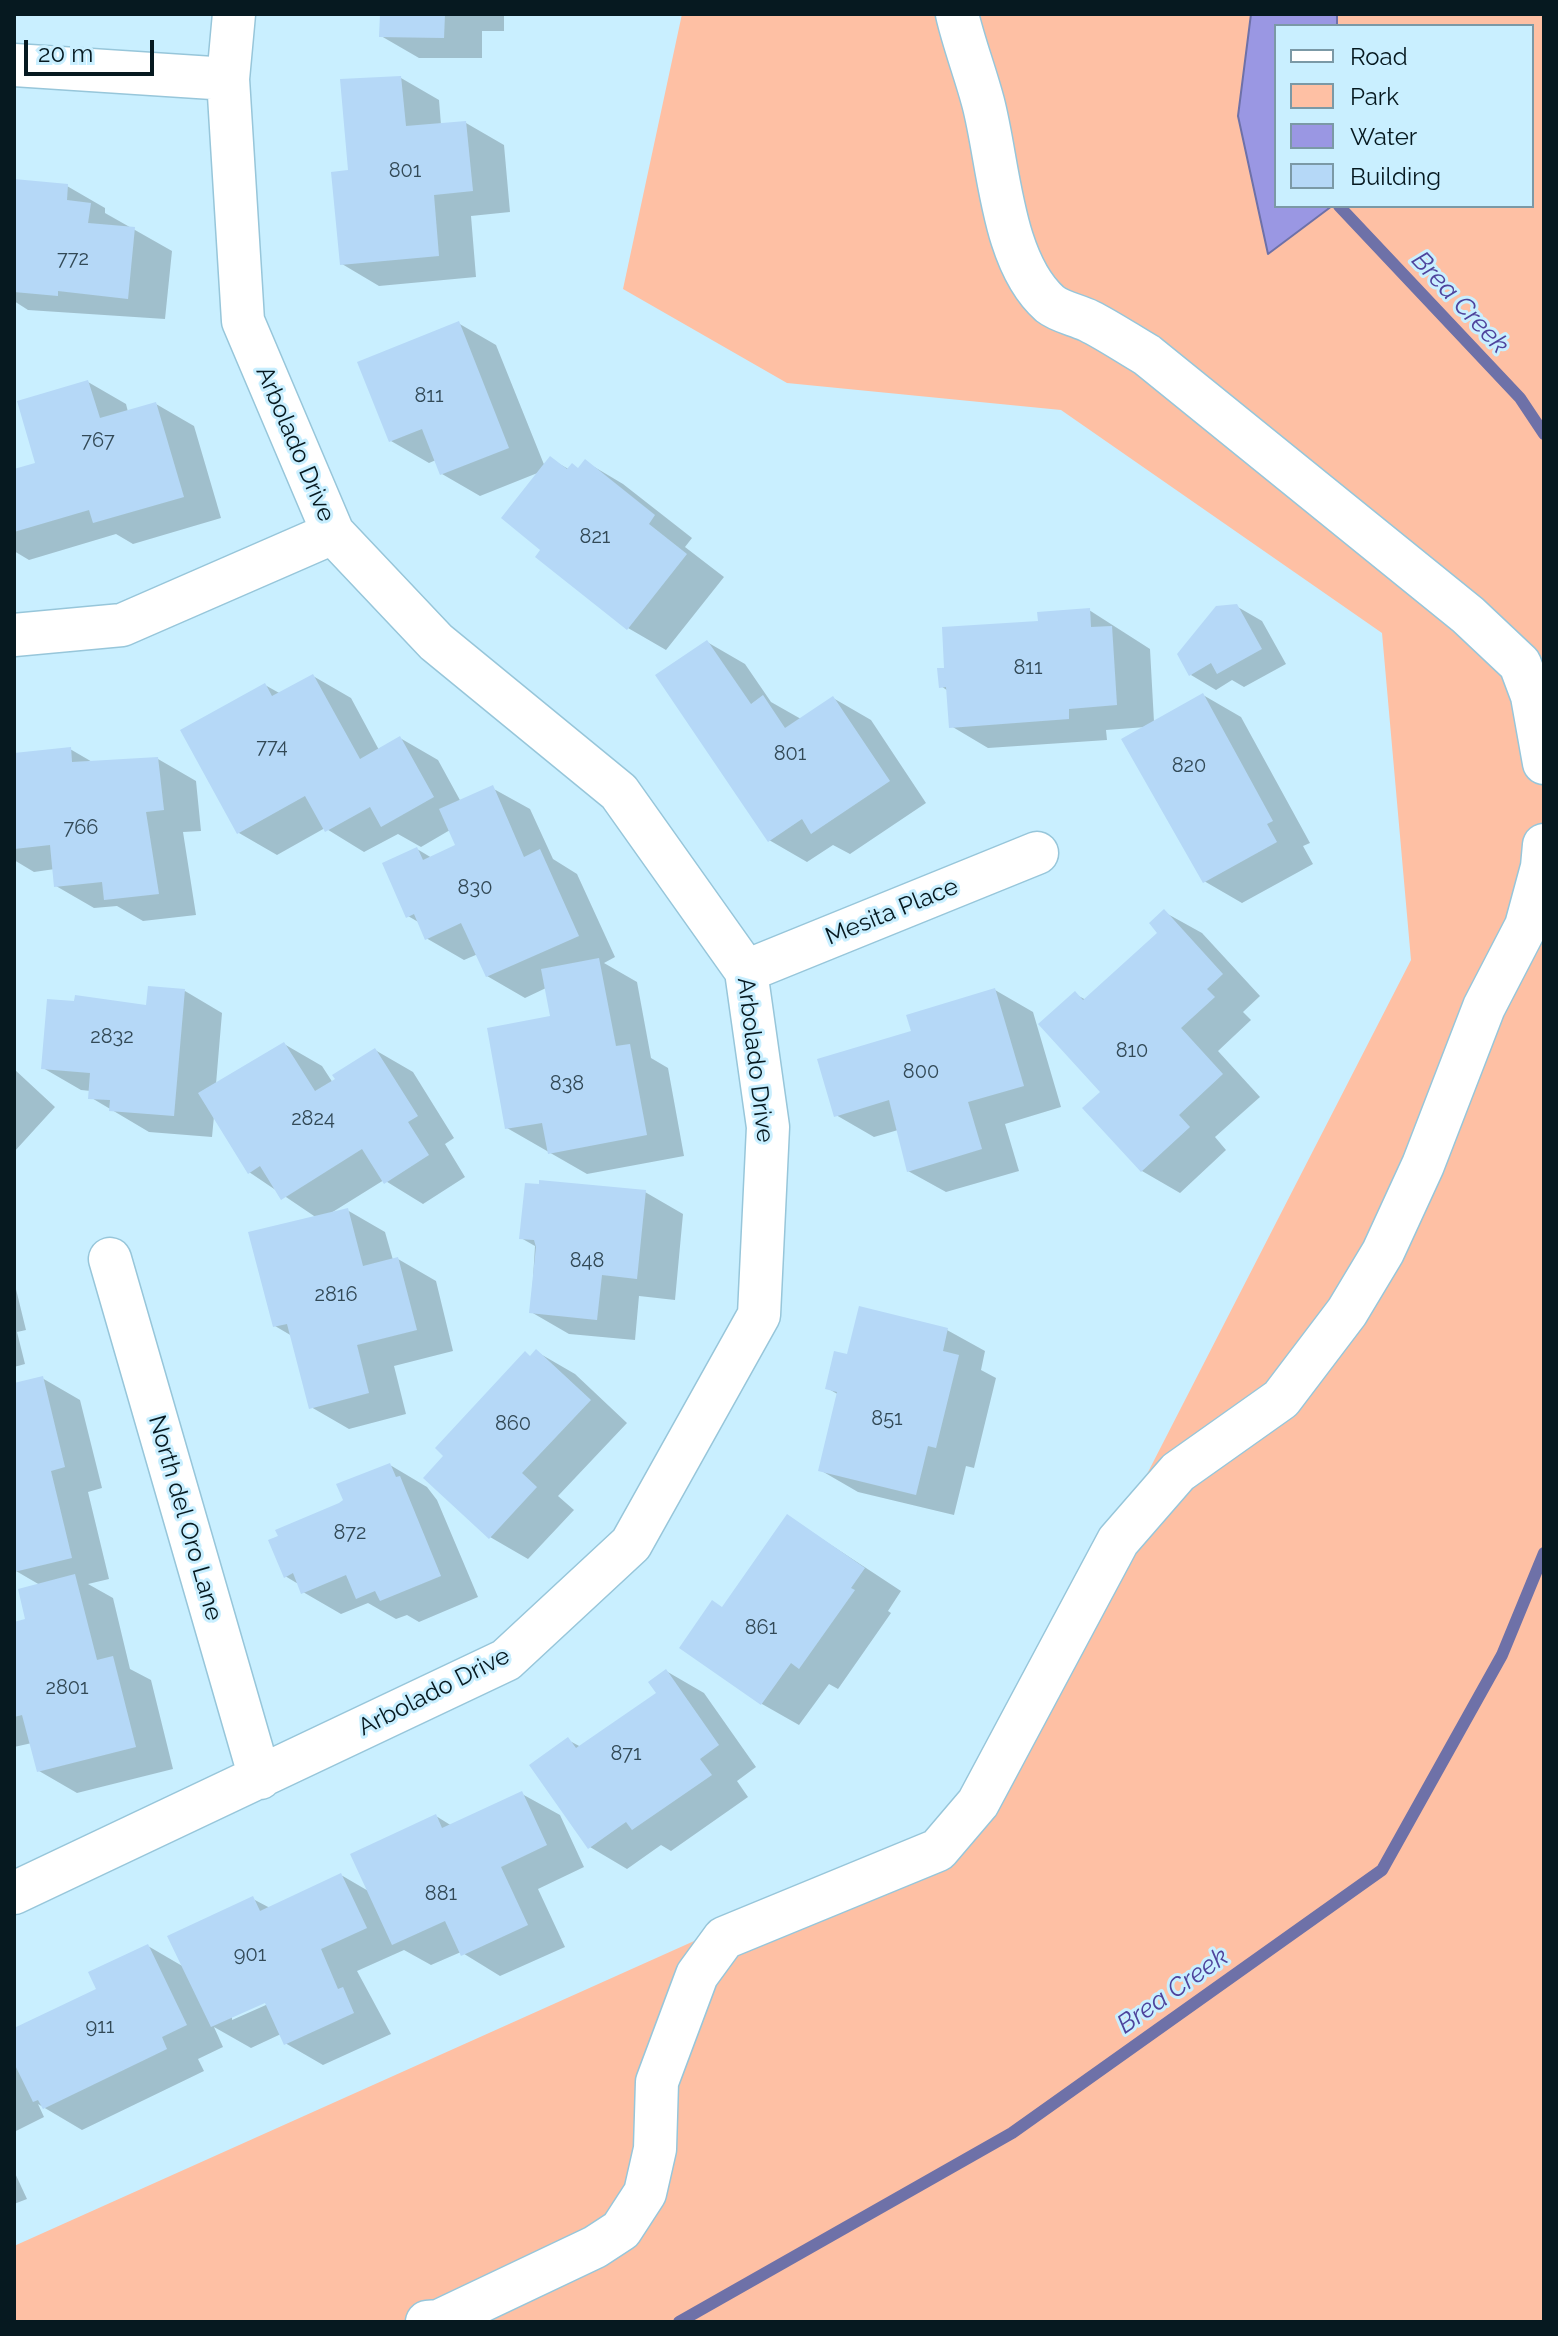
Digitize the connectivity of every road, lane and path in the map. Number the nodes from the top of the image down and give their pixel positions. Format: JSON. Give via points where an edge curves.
{"nodes":[{"id":1,"x":234,"y":14,"type":"edge"},
{"id":2,"x":957,"y":14,"type":"edge"},
{"id":3,"x":14,"y":65,"type":"edge"},
{"id":4,"x":228,"y":79,"type":"junction"},
{"id":5,"x":333,"y":533,"type":"junction"},
{"id":6,"x":14,"y":635,"type":"edge"},
{"id":7,"x":1544,"y":763,"type":"edge"},
{"id":8,"x":1544,"y":845,"type":"edge"},
{"id":9,"x":1037,"y":853,"type":"dead end"},
{"id":10,"x":746,"y":971,"type":"junction"},
{"id":11,"x":110,"y":1259,"type":"dead end"},
{"id":12,"x":260,"y":1778,"type":"junction"},
{"id":13,"x":14,"y":1893,"type":"edge"},
{"id":14,"x":427,"y":2322,"type":"edge"}],
"edges":[{"from":1,"to":4,"type":"street","name":"Arbolado Drive"},
{"from":2,"to":7,"type":"street","via":[[983,101],[1002,198],[1032,282],[1051,305],[1147,355],[1468,615],[1520,664],[1532,696]]},
{"from":3,"to":4,"type":"street"},
{"from":4,"to":5,"type":"street","name":"Arbolado Drive","via":[[243,321]]},
{"from":5,"to":6,"type":"street","via":[[122,625]]},
{"from":5,"to":10,"type":"street","name":"Arbolado Drive","via":[[436,642],[619,792]]},
{"from":8,"to":14,"type":"street","via":[[1526,926],[1484,1007],[1383,1252],[1347,1312],[1281,1399],[1178,1472],[1118,1541],[978,1803],[938,1850],[724,1938],[697,1975],[657,2082],[655,2149],[645,2193],[621,2230],[512,2288]]},
{"from":9,"to":10,"type":"street","name":"Mesita Place"},
{"from":10,"to":12,"type":"street","name":"Arbolado Drive","via":[[768,1127],[759,1315],[631,1544],[506,1660]]},
{"from":11,"to":12,"type":"street","name":"North del Oro Lane"},
{"from":12,"to":13,"type":"street","name":"Arbolado Drive"}]}
